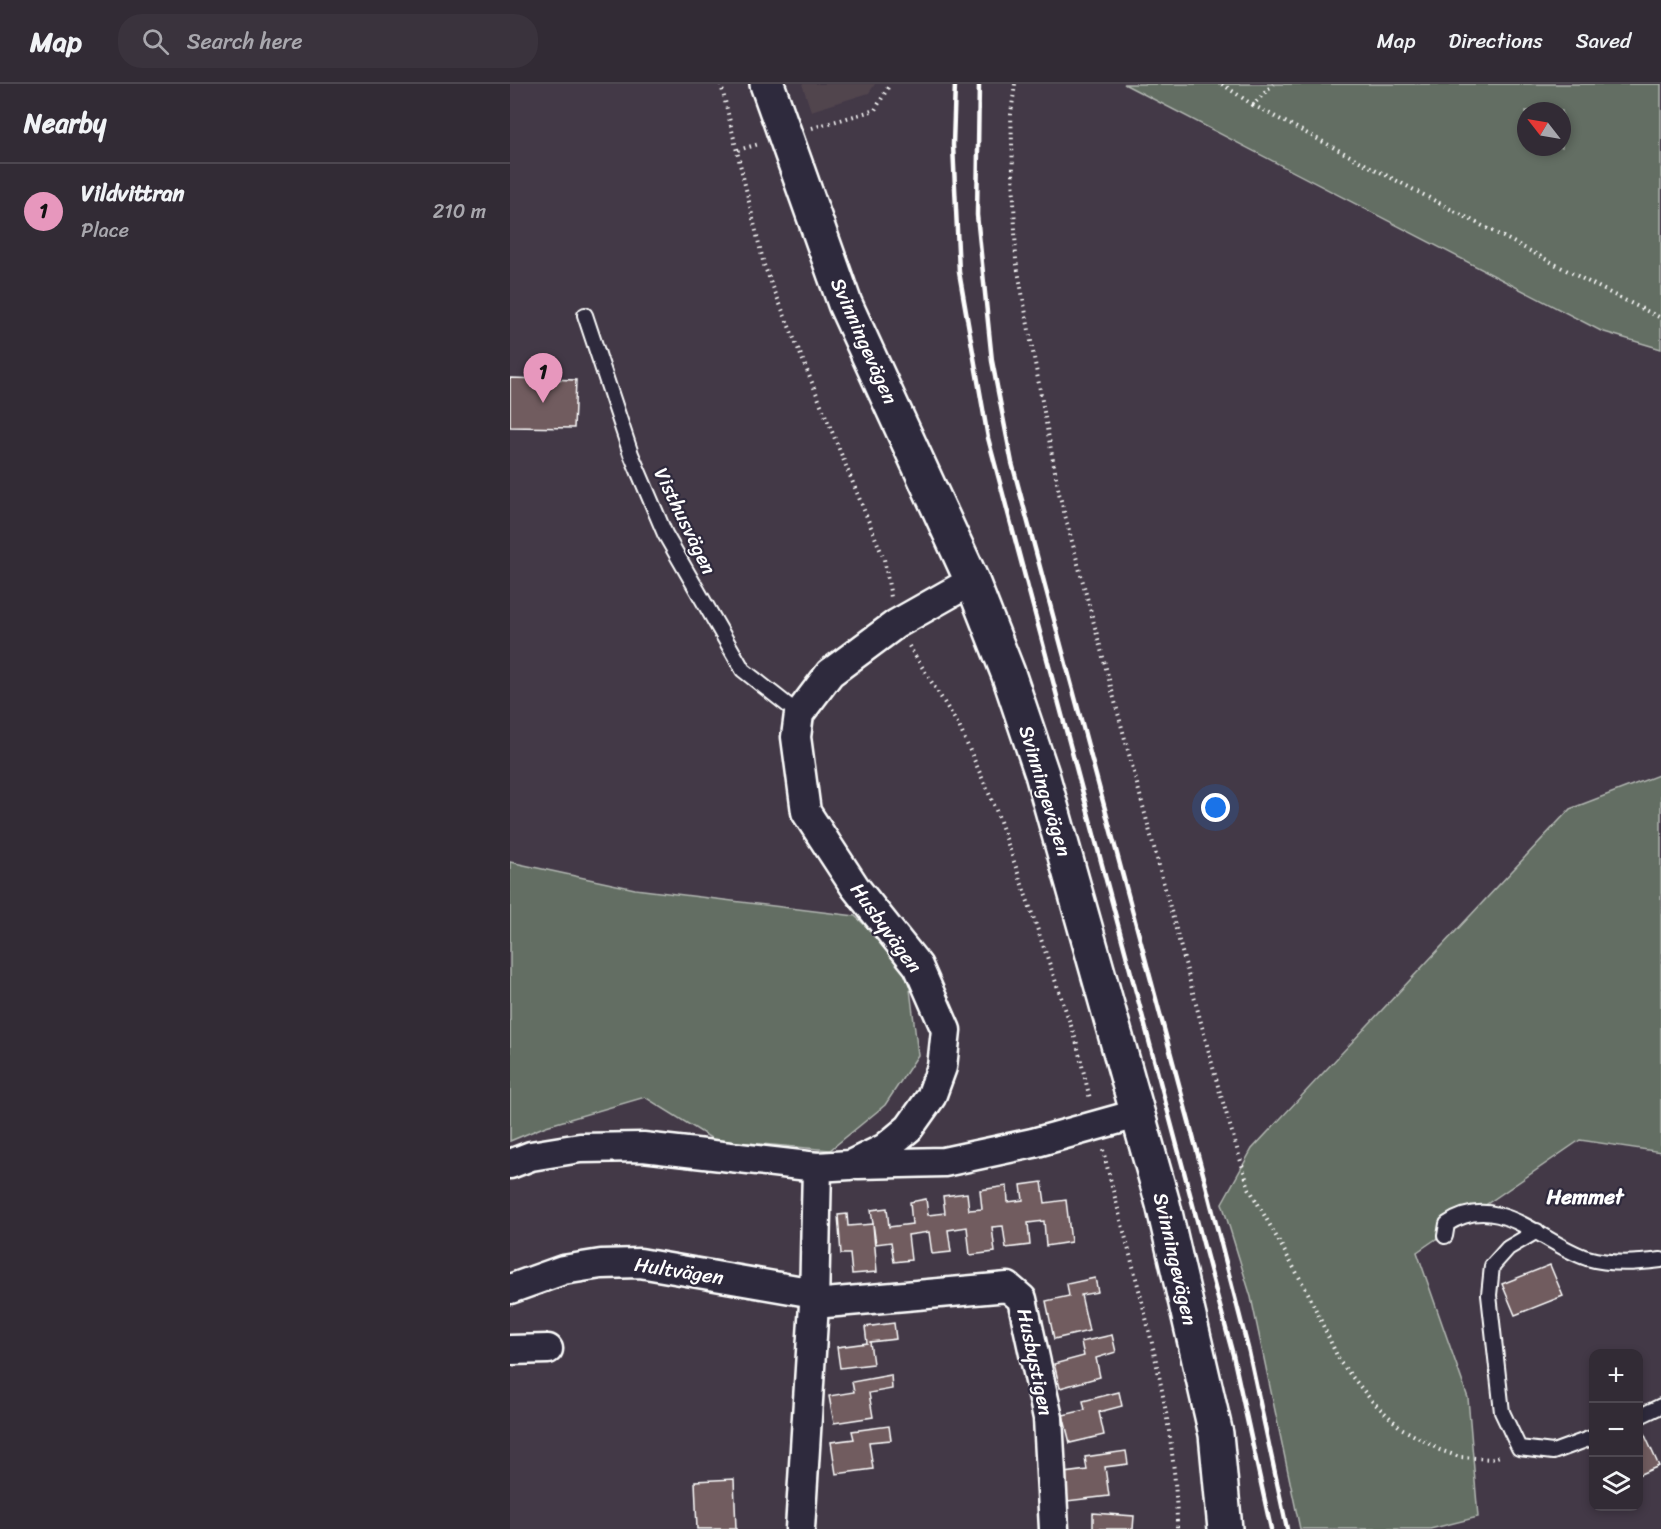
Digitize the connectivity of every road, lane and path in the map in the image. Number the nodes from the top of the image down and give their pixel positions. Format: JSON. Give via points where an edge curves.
{"nodes":[{"id":1,"x":721,"y":84,"type":"edge"},
{"id":2,"x":767,"y":84,"type":"edge"},
{"id":3,"x":890,"y":84,"type":"edge"},
{"id":4,"x":1015,"y":84,"type":"edge"},
{"id":5,"x":1222,"y":84,"type":"edge"},
{"id":6,"x":1273,"y":84,"type":"edge"},
{"id":7,"x":1253,"y":105,"type":"junction"},
{"id":8,"x":784,"y":136,"type":"junction"},
{"id":9,"x":738,"y":150,"type":"junction"},
{"id":10,"x":585,"y":315,"type":"dead end"},
{"id":11,"x":1661,"y":318,"type":"edge"},
{"id":12,"x":972,"y":581,"type":"junction"},
{"id":13,"x":896,"y":624,"type":"junction"},
{"id":14,"x":799,"y":714,"type":"junction"},
{"id":15,"x":1137,"y":1114,"type":"junction"},
{"id":16,"x":1097,"y":1127,"type":"junction"},
{"id":17,"x":510,"y":1164,"type":"edge"},
{"id":18,"x":850,"y":1165,"type":"junction"},
{"id":19,"x":817,"y":1167,"type":"junction"},
{"id":20,"x":1537,"y":1231,"type":"junction"},
{"id":21,"x":1445,"y":1236,"type":"dead end"},
{"id":22,"x":1661,"y":1260,"type":"edge"},
{"id":23,"x":510,"y":1289,"type":"edge"},
{"id":24,"x":814,"y":1298,"type":"junction"},
{"id":25,"x":548,"y":1349,"type":"dead end"},
{"id":26,"x":510,"y":1350,"type":"edge"},
{"id":27,"x":1661,"y":1406,"type":"edge"},
{"id":28,"x":1643,"y":1415,"type":"edge"},
{"id":29,"x":1589,"y":1438,"type":"edge"},
{"id":30,"x":1519,"y":1448,"type":"junction"},
{"id":31,"x":800,"y":1529,"type":"edge"},
{"id":32,"x":1054,"y":1529,"type":"edge"},
{"id":33,"x":1177,"y":1529,"type":"edge"},
{"id":34,"x":1225,"y":1529,"type":"edge"}],
"edges":[{"from":1,"to":9,"type":"path"},
{"from":2,"to":8,"type":"main road","name":"Svinningevägen"},
{"from":3,"to":8,"type":"path","via":[[875,110]]},
{"from":4,"to":30,"type":"path","via":[[1011,114],[1016,260],[1059,493],[1218,1086],[1249,1188],[1308,1293],[1340,1362],[1372,1401],[1401,1428],[1460,1457],[1492,1460]]},
{"from":5,"to":7,"type":"path"},
{"from":6,"to":7,"type":"path"},
{"from":7,"to":11,"type":"path"},
{"from":8,"to":9,"type":"path"},
{"from":8,"to":12,"type":"main road","name":"Svinningevägen","via":[[845,304]]},
{"from":9,"to":13,"type":"path","via":[[764,265],[884,559]]},
{"from":10,"to":14,"type":"lane","name":"Visthusvägen","via":[[631,454],[665,534],[743,670]]},
{"from":12,"to":13,"type":"street"},
{"from":12,"to":15,"type":"main road","name":"Svinningevägen","via":[[1042,774]]},
{"from":13,"to":14,"type":"street","via":[[830,673]]},
{"from":13,"to":16,"type":"path","via":[[958,726],[995,807],[1076,1040]]},
{"from":14,"to":18,"type":"street","name":"Husbyvägen","via":[[796,737],[806,812],[855,887],[918,966],[946,1030],[942,1067],[931,1097],[909,1128],[885,1148]]},
{"from":15,"to":16,"type":"street"},
{"from":15,"to":34,"type":"main road","name":"Svinningevägen","via":[[1163,1204],[1216,1434]]},
{"from":16,"to":18,"type":"street","via":[[944,1162]]},
{"from":16,"to":33,"type":"path","via":[[1160,1384],[1172,1455]]},
{"from":17,"to":19,"type":"street","name":"Husbyvägen","via":[[531,1156],[580,1148],[643,1147]]},
{"from":18,"to":19,"type":"street","name":"Husbyvägen"},
{"from":19,"to":24,"type":"street"},
{"from":20,"to":21,"type":"lane","via":[[1505,1215],[1462,1214],[1447,1224]]},
{"from":20,"to":22,"type":"lane","via":[[1587,1258],[1628,1264]]},
{"from":20,"to":30,"type":"lane","via":[[1508,1248],[1492,1266],[1489,1295],[1502,1412]]},
{"from":23,"to":24,"type":"street","name":"Hultvägen","via":[[563,1270],[640,1263]]},
{"from":24,"to":31,"type":"street"},
{"from":24,"to":32,"type":"street","name":"Husbystigen","via":[[1008,1287],[1022,1299],[1048,1418]]},
{"from":25,"to":26,"type":"street"},
{"from":27,"to":28,"type":"lane"},
{"from":29,"to":30,"type":"lane","via":[[1553,1452]]}]}
